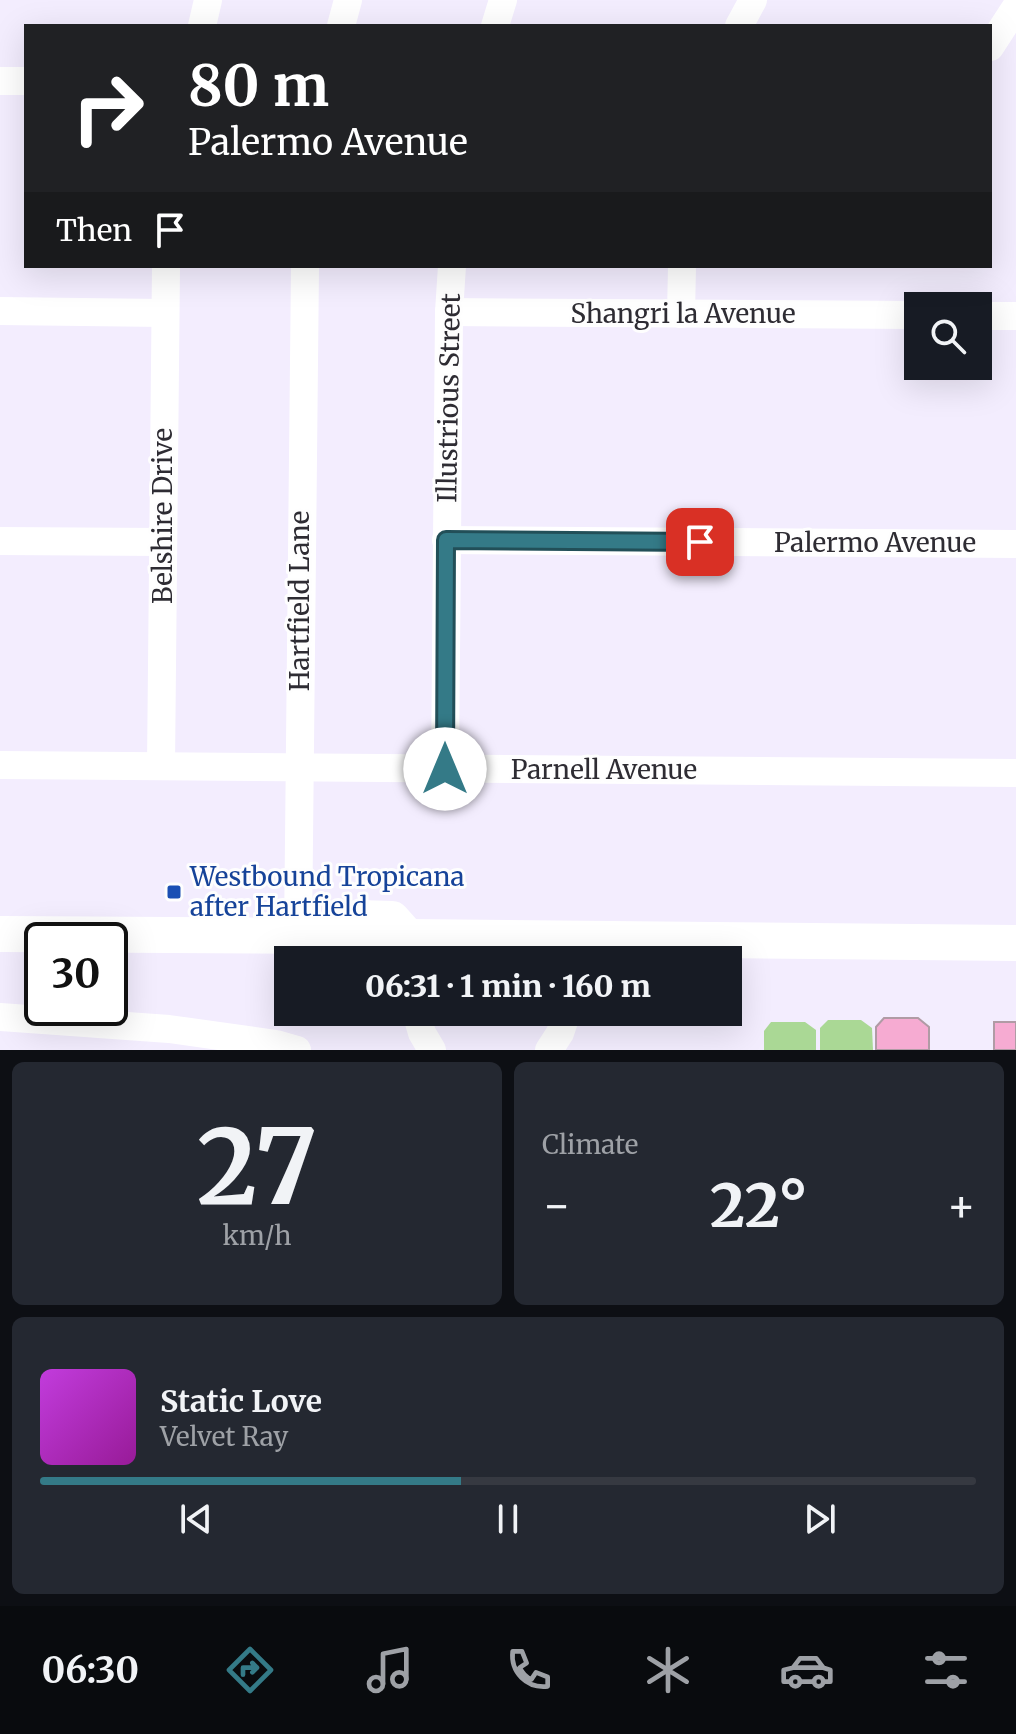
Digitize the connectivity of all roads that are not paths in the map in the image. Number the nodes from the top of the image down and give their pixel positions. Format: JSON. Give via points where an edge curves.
{"nodes":[{"id":1,"x":208,"y":0,"type":"edge"},
{"id":2,"x":348,"y":0,"type":"edge"},
{"id":3,"x":503,"y":0,"type":"edge"},
{"id":4,"x":753,"y":0,"type":"edge"},
{"id":5,"x":1016,"y":7,"type":"edge"},
{"id":6,"x":202,"y":24,"type":"edge"},
{"id":7,"x":342,"y":24,"type":"edge"},
{"id":8,"x":496,"y":24,"type":"edge"},
{"id":9,"x":740,"y":24,"type":"edge"},
{"id":10,"x":992,"y":44,"type":"edge"},
{"id":11,"x":0,"y":81,"type":"edge"},
{"id":12,"x":24,"y":81,"type":"edge"},
{"id":13,"x":166,"y":268,"type":"edge"},
{"id":14,"x":305,"y":268,"type":"edge"},
{"id":15,"x":452,"y":268,"type":"edge"},
{"id":16,"x":682,"y":268,"type":"edge"},
{"id":17,"x":0,"y":311,"type":"edge"},
{"id":18,"x":449,"y":312,"type":"junction"},
{"id":19,"x":165,"y":313,"type":"junction"},
{"id":20,"x":681,"y":314,"type":"junction"},
{"id":21,"x":904,"y":315,"type":"edge"},
{"id":22,"x":992,"y":316,"type":"edge"},
{"id":23,"x":1016,"y":316,"type":"edge"},
{"id":24,"x":446,"y":540,"type":"junction"},
{"id":25,"x":0,"y":541,"type":"edge"},
{"id":26,"x":163,"y":542,"type":"junction"},
{"id":27,"x":1016,"y":544,"type":"edge"},
{"id":28,"x":0,"y":765,"type":"edge"},
{"id":29,"x":161,"y":766,"type":"junction"},
{"id":30,"x":299,"y":768,"type":"junction"},
{"id":31,"x":445,"y":769,"type":"junction"},
{"id":32,"x":1016,"y":773,"type":"edge"},
{"id":33,"x":0,"y":934,"type":"edge"},
{"id":34,"x":298,"y":936,"type":"junction"},
{"id":35,"x":1016,"y":943,"type":"edge"},
{"id":36,"x":414,"y":945,"type":"edge"},
{"id":37,"x":453,"y":946,"type":"edge"},
{"id":38,"x":742,"y":947,"type":"edge"},
{"id":39,"x":0,"y":1017,"type":"edge"},
{"id":40,"x":420,"y":1026,"type":"edge"},
{"id":41,"x":562,"y":1026,"type":"edge"},
{"id":42,"x":129,"y":1038,"type":"edge"},
{"id":43,"x":297,"y":1050,"type":"edge"},
{"id":44,"x":432,"y":1050,"type":"edge"},
{"id":45,"x":549,"y":1050,"type":"edge"}],
"edges":[{"from":1,"to":6,"type":"street"},
{"from":2,"to":7,"type":"street"},
{"from":3,"to":8,"type":"street"},
{"from":4,"to":9,"type":"street"},
{"from":5,"to":10,"type":"street"},
{"from":11,"to":12,"type":"street"},
{"from":13,"to":19,"type":"street","name":"Belshire Drive"},
{"from":14,"to":30,"type":"street","name":"Hartfield Lane"},
{"from":15,"to":18,"type":"street","name":"Illustrious Street"},
{"from":16,"to":20,"type":"street"},
{"from":17,"to":19,"type":"street"},
{"from":18,"to":20,"type":"street","name":"Shangri la Avenue"},
{"from":18,"to":24,"type":"street","name":"Illustrious Street"},
{"from":19,"to":26,"type":"street","name":"Belshire Drive"},
{"from":20,"to":21,"type":"street","name":"Shangri la Avenue"},
{"from":22,"to":23,"type":"street"},
{"from":24,"to":27,"type":"street","name":"Palermo Avenue"},
{"from":24,"to":31,"type":"street","name":"Illustrious Street"},
{"from":25,"to":26,"type":"street"},
{"from":26,"to":29,"type":"street","name":"Belshire Drive"},
{"from":28,"to":29,"type":"street","name":"Parnell Avenue"},
{"from":29,"to":30,"type":"street","name":"Parnell Avenue"},
{"from":30,"to":31,"type":"street","name":"Parnell Avenue"},
{"from":30,"to":34,"type":"street","name":"Hartfield Lane"},
{"from":31,"to":32,"type":"street","name":"Parnell Avenue"},
{"from":33,"to":34,"type":"main road"},
{"from":34,"to":36,"type":"main road","via":[[335,936],[356,954],[392,954]]},
{"from":35,"to":38,"type":"main road"},
{"from":36,"to":37,"type":"main road"},
{"from":39,"to":42,"type":"street"},
{"from":40,"to":44,"type":"street"},
{"from":41,"to":45,"type":"street"},
{"from":42,"to":43,"type":"street","via":[[260,1041]]}]}
